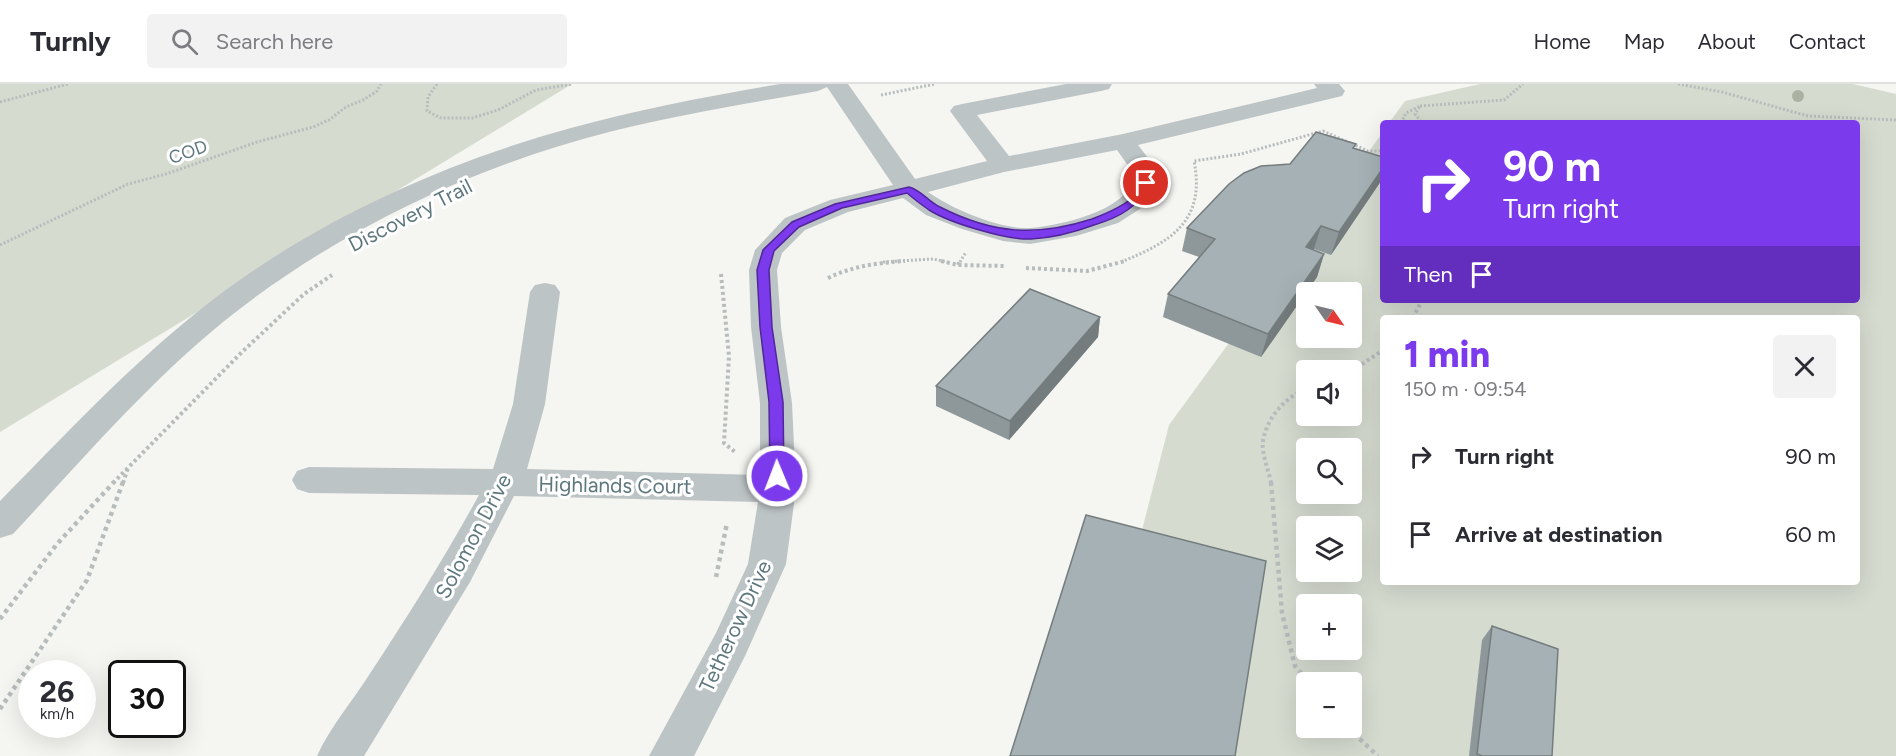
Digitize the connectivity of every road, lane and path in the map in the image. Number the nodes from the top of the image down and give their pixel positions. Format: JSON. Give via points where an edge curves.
{"nodes":[{"id":1,"x":68,"y":84,"type":"edge"},
{"id":2,"x":381,"y":84,"type":"edge"},
{"id":3,"x":437,"y":84,"type":"edge"},
{"id":4,"x":572,"y":84,"type":"edge"},
{"id":5,"x":818,"y":84,"type":"edge"},
{"id":6,"x":935,"y":84,"type":"edge"},
{"id":7,"x":1101,"y":84,"type":"edge"},
{"id":8,"x":1325,"y":84,"type":"edge"},
{"id":9,"x":1523,"y":84,"type":"edge"},
{"id":10,"x":1678,"y":84,"type":"edge"},
{"id":11,"x":843,"y":93,"type":"edge"},
{"id":12,"x":0,"y":102,"type":"edge"},
{"id":13,"x":1420,"y":106,"type":"junction"},
{"id":14,"x":1402,"y":120,"type":"edge"},
{"id":15,"x":1420,"y":120,"type":"edge"},
{"id":16,"x":1896,"y":120,"type":"edge"},
{"id":17,"x":1123,"y":141,"type":"junction"},
{"id":18,"x":1003,"y":165,"type":"junction"},
{"id":19,"x":909,"y":190,"type":"junction"},
{"id":20,"x":0,"y":245,"type":"edge"},
{"id":21,"x":332,"y":275,"type":"dead end"},
{"id":22,"x":545,"y":292,"type":"dead end"},
{"id":23,"x":1380,"y":352,"type":"edge"},
{"id":24,"x":1362,"y":364,"type":"edge"},
{"id":25,"x":1296,"y":393,"type":"edge"},
{"id":26,"x":129,"y":465,"type":"junction"},
{"id":27,"x":309,"y":480,"type":"dead end"},
{"id":28,"x":503,"y":483,"type":"junction"},
{"id":29,"x":778,"y":489,"type":"junction"},
{"id":30,"x":0,"y":524,"type":"edge"},
{"id":31,"x":0,"y":619,"type":"edge"},
{"id":32,"x":1300,"y":672,"type":"edge"},
{"id":33,"x":0,"y":709,"type":"edge"},
{"id":34,"x":1359,"y":738,"type":"edge"},
{"id":35,"x":339,"y":756,"type":"edge"},
{"id":36,"x":671,"y":756,"type":"edge"},
{"id":37,"x":1378,"y":756,"type":"edge"}],
"edges":[{"from":1,"to":12,"type":"path"},
{"from":2,"to":20,"type":"path","name":"COD","via":[[363,100],[313,127],[128,184]]},
{"from":3,"to":4,"type":"path","via":[[428,97],[430,116],[463,119],[497,111],[537,89]]},
{"from":5,"to":30,"type":"street","via":[[579,133],[470,169],[357,222],[240,295],[168,353]]},
{"from":6,"to":11,"type":"path"},
{"from":7,"to":18,"type":"street","via":[[962,111]]},
{"from":8,"to":17,"type":"street","name":"Tetherow Drive","via":[[1334,91]]},
{"from":9,"to":13,"type":"path","via":[[1504,100]]},
{"from":10,"to":16,"type":"path","via":[[1808,116]]},
{"from":11,"to":19,"type":"street"},
{"from":13,"to":14,"type":"path","via":[[1406,113]]},
{"from":13,"to":15,"type":"path","via":[[1415,114]]},
{"from":17,"to":18,"type":"street","name":"Tetherow Drive"},
{"from":17,"to":19,"type":"street","via":[[1142,167],[1146,183],[1137,199],[1119,211],[1076,228],[1030,236],[1003,233],[935,209]]},
{"from":18,"to":19,"type":"street","name":"Tetherow Drive"},
{"from":19,"to":29,"type":"street","name":"Tetherow Drive","via":[[839,206],[795,224],[769,250],[763,270],[776,402]]},
{"from":21,"to":26,"type":"path","name":"Discovery Trail","via":[[304,294],[242,352]]},
{"from":22,"to":28,"type":"street","name":"Solomon Drive","via":[[529,404]]},
{"from":23,"to":24,"type":"path"},
{"from":25,"to":32,"type":"path","via":[[1272,414],[1262,443],[1271,482],[1282,613]]},
{"from":26,"to":31,"type":"path","name":"Discovery Trail","via":[[57,544]]},
{"from":26,"to":33,"type":"path","via":[[87,580]]},
{"from":27,"to":28,"type":"street","name":"Highlands Court"},
{"from":28,"to":29,"type":"street","name":"Highlands Court"},
{"from":28,"to":35,"type":"street","name":"Solomon Drive","via":[[457,571]]},
{"from":29,"to":36,"type":"street","name":"Tetherow Drive","via":[[767,564],[731,644]]},
{"from":34,"to":37,"type":"path"}]}
